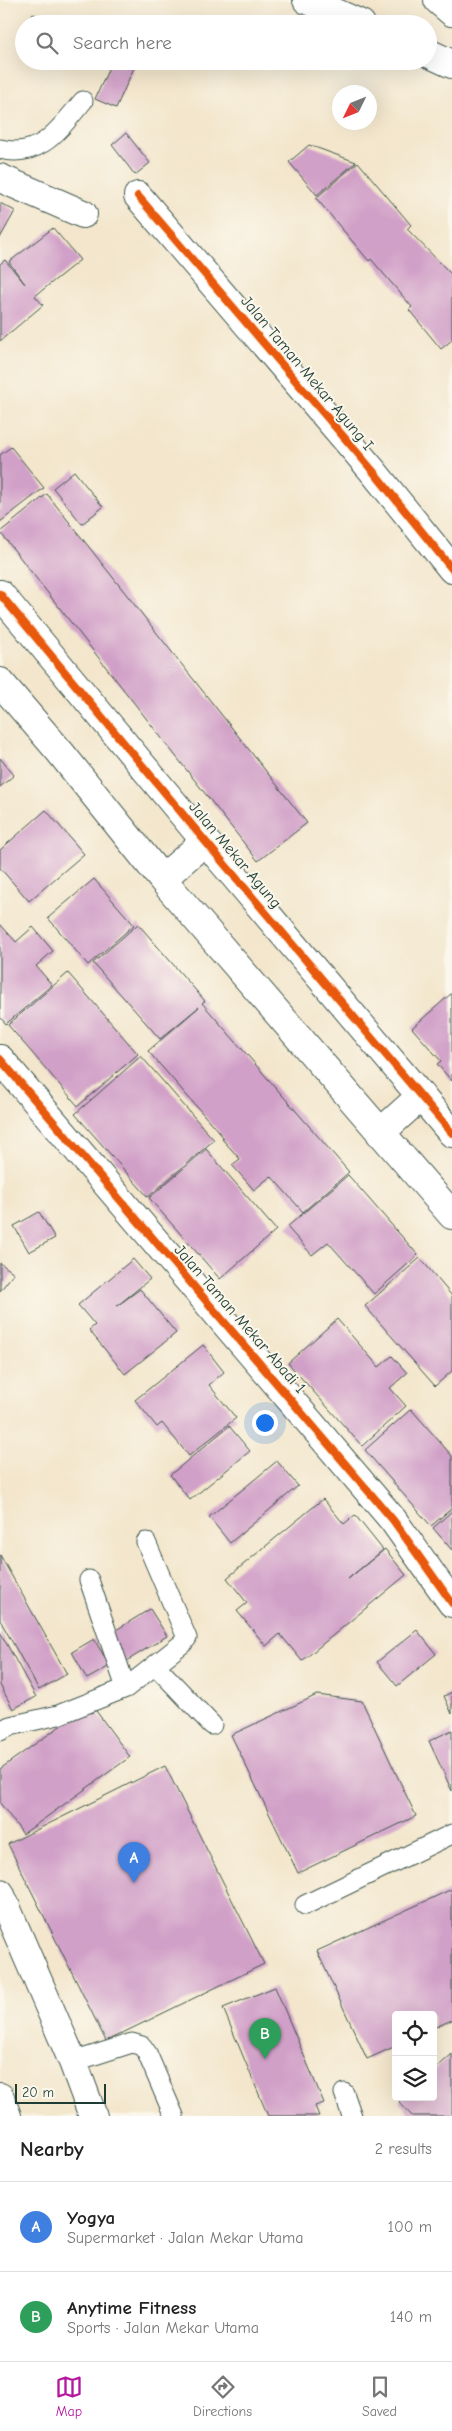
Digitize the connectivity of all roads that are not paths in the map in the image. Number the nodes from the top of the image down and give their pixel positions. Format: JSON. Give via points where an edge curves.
{"nodes":[{"id":1,"x":307,"y":0,"type":"edge"},
{"id":2,"x":438,"y":0,"type":"edge"},
{"id":3,"x":452,"y":12,"type":"edge"},
{"id":4,"x":341,"y":15,"type":"edge"},
{"id":5,"x":437,"y":57,"type":"edge"},
{"id":6,"x":452,"y":64,"type":"edge"},
{"id":7,"x":83,"y":101,"type":"dead end"},
{"id":8,"x":0,"y":149,"type":"edge"},
{"id":9,"x":0,"y":178,"type":"edge"},
{"id":10,"x":138,"y":196,"type":"dead end"},
{"id":11,"x":83,"y":214,"type":"dead end"},
{"id":12,"x":452,"y":570,"type":"edge"},
{"id":13,"x":0,"y":594,"type":"edge"},
{"id":14,"x":0,"y":682,"type":"edge"},
{"id":15,"x":205,"y":841,"type":"junction"},
{"id":16,"x":162,"y":879,"type":"junction"},
{"id":17,"x":0,"y":1059,"type":"edge"},
{"id":18,"x":421,"y":1096,"type":"junction"},
{"id":19,"x":452,"y":1132,"type":"edge"},
{"id":20,"x":380,"y":1133,"type":"junction"},
{"id":21,"x":448,"y":1201,"type":"edge"},
{"id":22,"x":146,"y":1542,"type":"dead end"},
{"id":23,"x":88,"y":1580,"type":"dead end"},
{"id":24,"x":452,"y":1603,"type":"edge"},
{"id":25,"x":156,"y":1666,"type":"junction"},
{"id":26,"x":126,"y":1688,"type":"junction"},
{"id":27,"x":212,"y":1725,"type":"dead end"},
{"id":28,"x":0,"y":1731,"type":"edge"},
{"id":29,"x":452,"y":1834,"type":"edge"},
{"id":30,"x":0,"y":1893,"type":"edge"},
{"id":31,"x":305,"y":1905,"type":"dead end"},
{"id":32,"x":73,"y":2062,"type":"junction"},
{"id":33,"x":344,"y":2093,"type":"dead end"},
{"id":34,"x":0,"y":2097,"type":"edge"},
{"id":35,"x":7,"y":2116,"type":"edge"},
{"id":36,"x":93,"y":2116,"type":"edge"},
{"id":37,"x":174,"y":2116,"type":"edge"},
{"id":38,"x":352,"y":2116,"type":"edge"}],
"edges":[{"from":1,"to":4,"type":"main road"},
{"from":2,"to":3,"type":"main road"},
{"from":5,"to":6,"type":"main road"},
{"from":7,"to":8,"type":"lane","via":[[49,141],[23,152]]},
{"from":9,"to":11,"type":"main road"},
{"from":10,"to":12,"type":"main road","name":"Jalan Taman Mekar Agung I","via":[[372,470]]},
{"from":13,"to":15,"type":"main road","name":"Jalan Mekar Agung"},
{"from":14,"to":16,"type":"main road"},
{"from":15,"to":16,"type":"main road"},
{"from":15,"to":18,"type":"main road","name":"Jalan Mekar Agung"},
{"from":16,"to":20,"type":"main road"},
{"from":17,"to":24,"type":"main road","name":"Jalan Taman Mekar Abadi 1","via":[[393,1520]]},
{"from":18,"to":19,"type":"main road","name":"Jalan Mekar Agung"},
{"from":18,"to":20,"type":"main road"},
{"from":20,"to":21,"type":"main road"},
{"from":22,"to":25,"type":"lane","via":[[187,1638]]},
{"from":23,"to":26,"type":"lane"},
{"from":25,"to":26,"type":"lane"},
{"from":25,"to":27,"type":"lane"},
{"from":26,"to":28,"type":"lane","via":[[58,1715]]},
{"from":29,"to":31,"type":"lane"},
{"from":30,"to":32,"type":"main road"},
{"from":32,"to":36,"type":"main road"},
{"from":32,"to":37,"type":"lane","via":[[132,2043],[142,2046],[148,2053]]},
{"from":33,"to":38,"type":"lane"},
{"from":34,"to":35,"type":"main road"}]}
